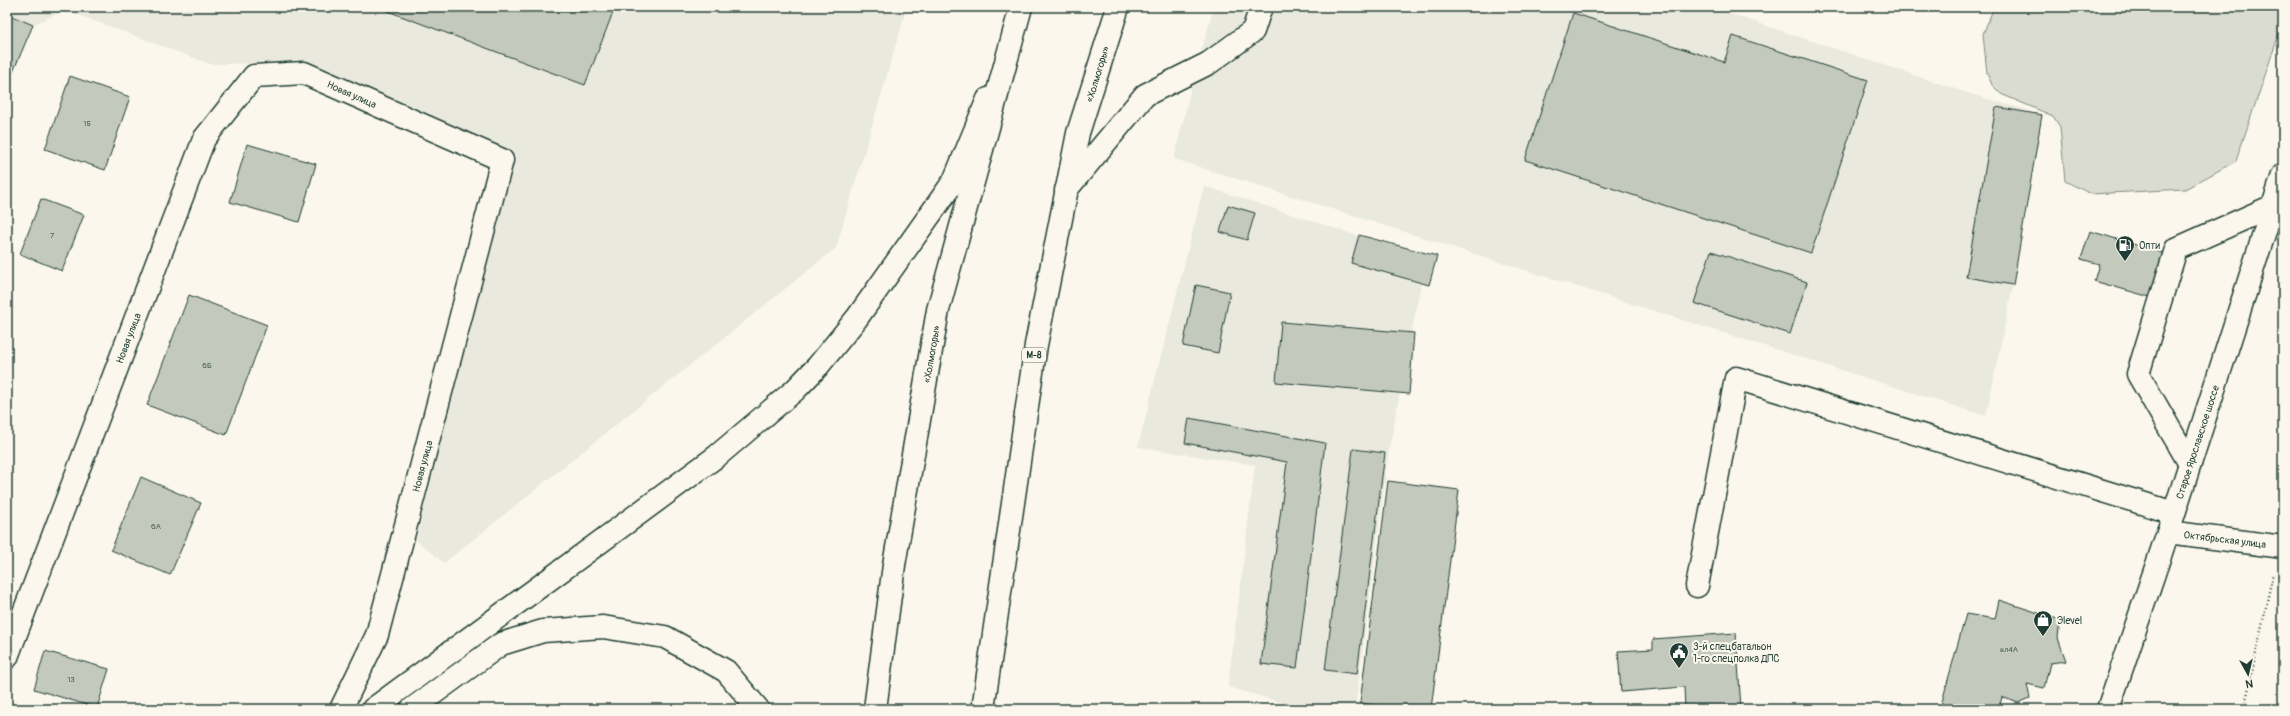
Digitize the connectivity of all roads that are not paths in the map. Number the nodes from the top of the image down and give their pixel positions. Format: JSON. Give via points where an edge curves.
{"nodes":[{"id":1,"x":1021,"y":7,"type":"edge"},
{"id":2,"x":1118,"y":7,"type":"edge"},
{"id":3,"x":1261,"y":7,"type":"edge"},
{"id":4,"x":1006,"y":58,"type":"junction"},
{"id":5,"x":2283,"y":175,"type":"edge"},
{"id":6,"x":1066,"y":190,"type":"junction"},
{"id":7,"x":2273,"y":206,"type":"junction"},
{"id":8,"x":2190,"y":464,"type":"junction"},
{"id":9,"x":2171,"y":523,"type":"junction"},
{"id":10,"x":2283,"y":546,"type":"edge"},
{"id":11,"x":1697,"y":586,"type":"dead end"},
{"id":12,"x":7,"y":657,"type":"edge"},
{"id":13,"x":340,"y":709,"type":"edge"},
{"id":14,"x":373,"y":709,"type":"edge"},
{"id":15,"x":412,"y":709,"type":"edge"},
{"id":16,"x":758,"y":709,"type":"edge"},
{"id":17,"x":875,"y":709,"type":"edge"},
{"id":18,"x":983,"y":709,"type":"edge"},
{"id":19,"x":2108,"y":709,"type":"edge"}],
"edges":[{"from":1,"to":4,"type":"main road","name":"«Холмогоры»"},
{"from":2,"to":6,"type":"main road","name":"«Холмогоры»","number":"М-8","via":[[1078,133]]},
{"from":3,"to":6,"type":"main road","via":[[1253,31],[1209,63],[1145,95]]},
{"from":4,"to":14,"type":"main road","via":[[954,180],[857,318],[795,390],[717,456]]},
{"from":4,"to":17,"type":"main road","name":"«Холмогоры»","via":[[938,310],[894,565]]},
{"from":5,"to":7,"type":"main road","name":"Старое Ярославское шоссе"},
{"from":6,"to":18,"type":"main road","name":"«Холмогоры»","number":"М-8","via":[[1036,345]]},
{"from":7,"to":8,"type":"main road","name":"Старое Ярославское шоссе"},
{"from":7,"to":8,"type":"main road","via":[[2176,249],[2138,374]]},
{"from":8,"to":9,"type":"main road","name":"Старое Ярославское шоссе"},
{"from":9,"to":10,"type":"main road","name":"Октябрьская улица"},
{"from":9,"to":11,"type":"main road","name":"Октябрьская улица","via":[[1736,378]]},
{"from":9,"to":19,"type":"main road","name":"Старое Ярославское шоссе"},
{"from":12,"to":13,"type":"main road","name":"Новая улица","via":[[204,139],[254,76],[304,73],[502,160],[377,635]]},
{"from":15,"to":16,"type":"main road","via":[[501,644],[543,631],[603,627],[665,637],[726,671]]}]}
